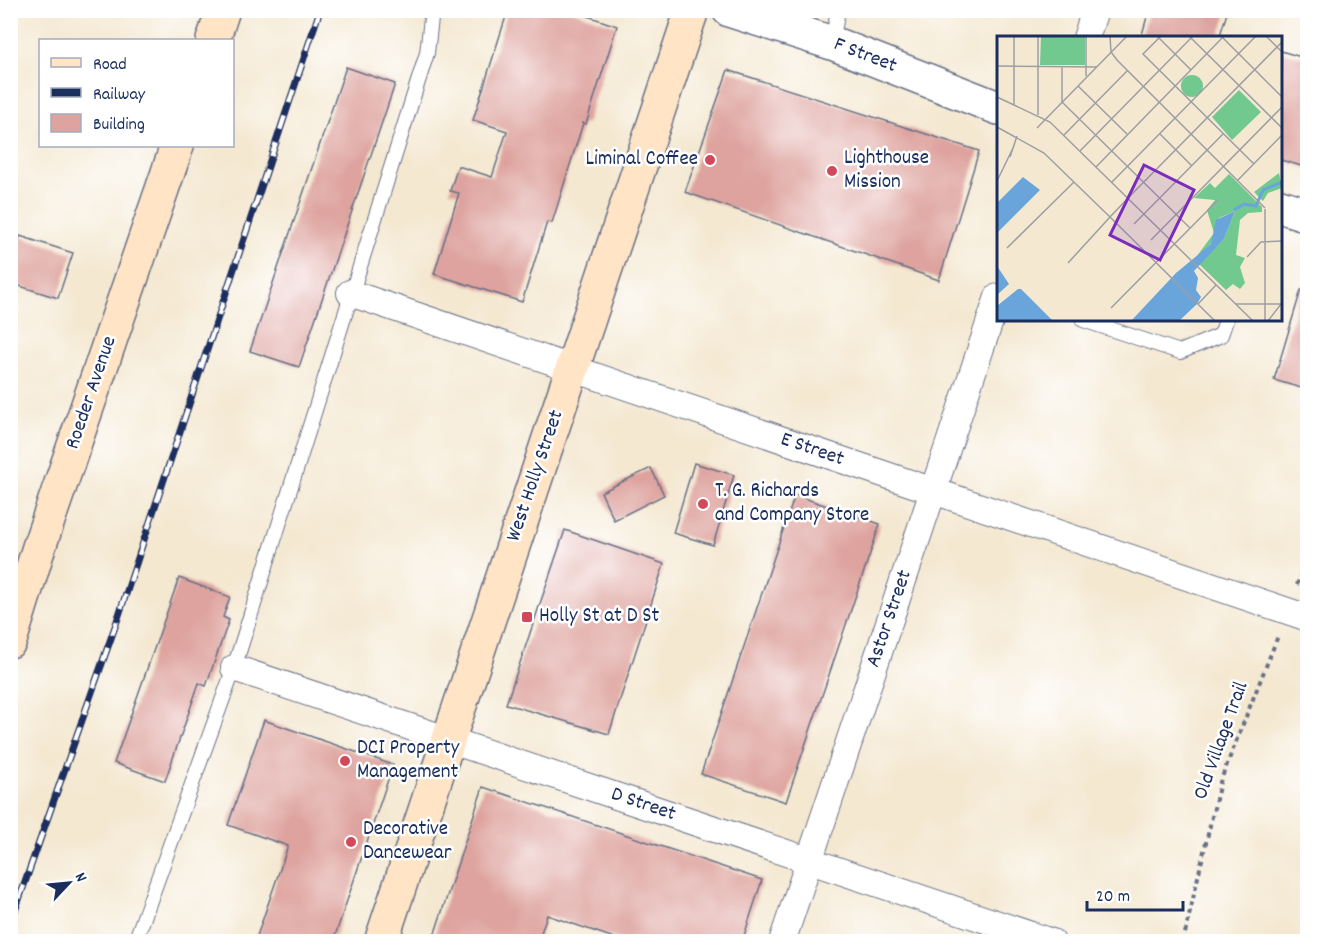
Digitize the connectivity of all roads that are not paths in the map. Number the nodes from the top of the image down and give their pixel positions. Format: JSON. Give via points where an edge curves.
{"nodes":[{"id":1,"x":223,"y":10,"type":"edge"},
{"id":2,"x":432,"y":10,"type":"edge"},
{"id":3,"x":692,"y":10,"type":"edge"},
{"id":4,"x":729,"y":10,"type":"edge"},
{"id":5,"x":838,"y":10,"type":"edge"},
{"id":6,"x":1095,"y":10,"type":"edge"},
{"id":7,"x":1087,"y":36,"type":"edge"},
{"id":8,"x":213,"y":39,"type":"edge"},
{"id":9,"x":832,"y":43,"type":"junction"},
{"id":10,"x":997,"y":107,"type":"edge"},
{"id":11,"x":177,"y":147,"type":"edge"},
{"id":12,"x":1282,"y":206,"type":"edge"},
{"id":13,"x":1308,"y":215,"type":"edge"},
{"id":14,"x":350,"y":293,"type":"junction"},
{"id":15,"x":997,"y":303,"type":"edge"},
{"id":16,"x":1086,"y":321,"type":"edge"},
{"id":17,"x":1226,"y":321,"type":"edge"},
{"id":18,"x":572,"y":369,"type":"junction"},
{"id":19,"x":934,"y":491,"type":"junction"},
{"id":20,"x":1298,"y":614,"type":"edge"},
{"id":21,"x":10,"y":641,"type":"edge"},
{"id":22,"x":234,"y":668,"type":"junction"},
{"id":23,"x":448,"y":740,"type":"junction"},
{"id":24,"x":809,"y":860,"type":"junction"},
{"id":25,"x":135,"y":942,"type":"edge"},
{"id":26,"x":381,"y":942,"type":"edge"},
{"id":27,"x":782,"y":942,"type":"edge"},
{"id":28,"x":1052,"y":942,"type":"edge"}],
"edges":[{"from":1,"to":8,"type":"main road"},
{"from":2,"to":14,"type":"lane","via":[[427,53]]},
{"from":3,"to":18,"type":"main road","name":"West Holly Street"},
{"from":4,"to":9,"type":"street","name":"F Street"},
{"from":5,"to":9,"type":"lane"},
{"from":6,"to":7,"type":"street"},
{"from":9,"to":10,"type":"street","name":"F Street"},
{"from":11,"to":21,"type":"main road","name":"Roeder Avenue"},
{"from":12,"to":13,"type":"street"},
{"from":14,"to":18,"type":"street","name":"E Street"},
{"from":14,"to":22,"type":"lane"},
{"from":15,"to":19,"type":"street","name":"Astor Street"},
{"from":16,"to":17,"type":"lane","via":[[1180,352],[1221,335]]},
{"from":18,"to":19,"type":"street","name":"E Street"},
{"from":18,"to":23,"type":"main road","name":"West Holly Street"},
{"from":19,"to":20,"type":"street","name":"E Street"},
{"from":19,"to":24,"type":"street","name":"Astor Street"},
{"from":22,"to":23,"type":"street","name":"D Street"},
{"from":22,"to":25,"type":"lane"},
{"from":23,"to":24,"type":"street","name":"D Street"},
{"from":23,"to":26,"type":"main road","name":"West Holly Street"},
{"from":24,"to":27,"type":"street","name":"Astor Street"},
{"from":24,"to":28,"type":"street","name":"D Street"}]}
